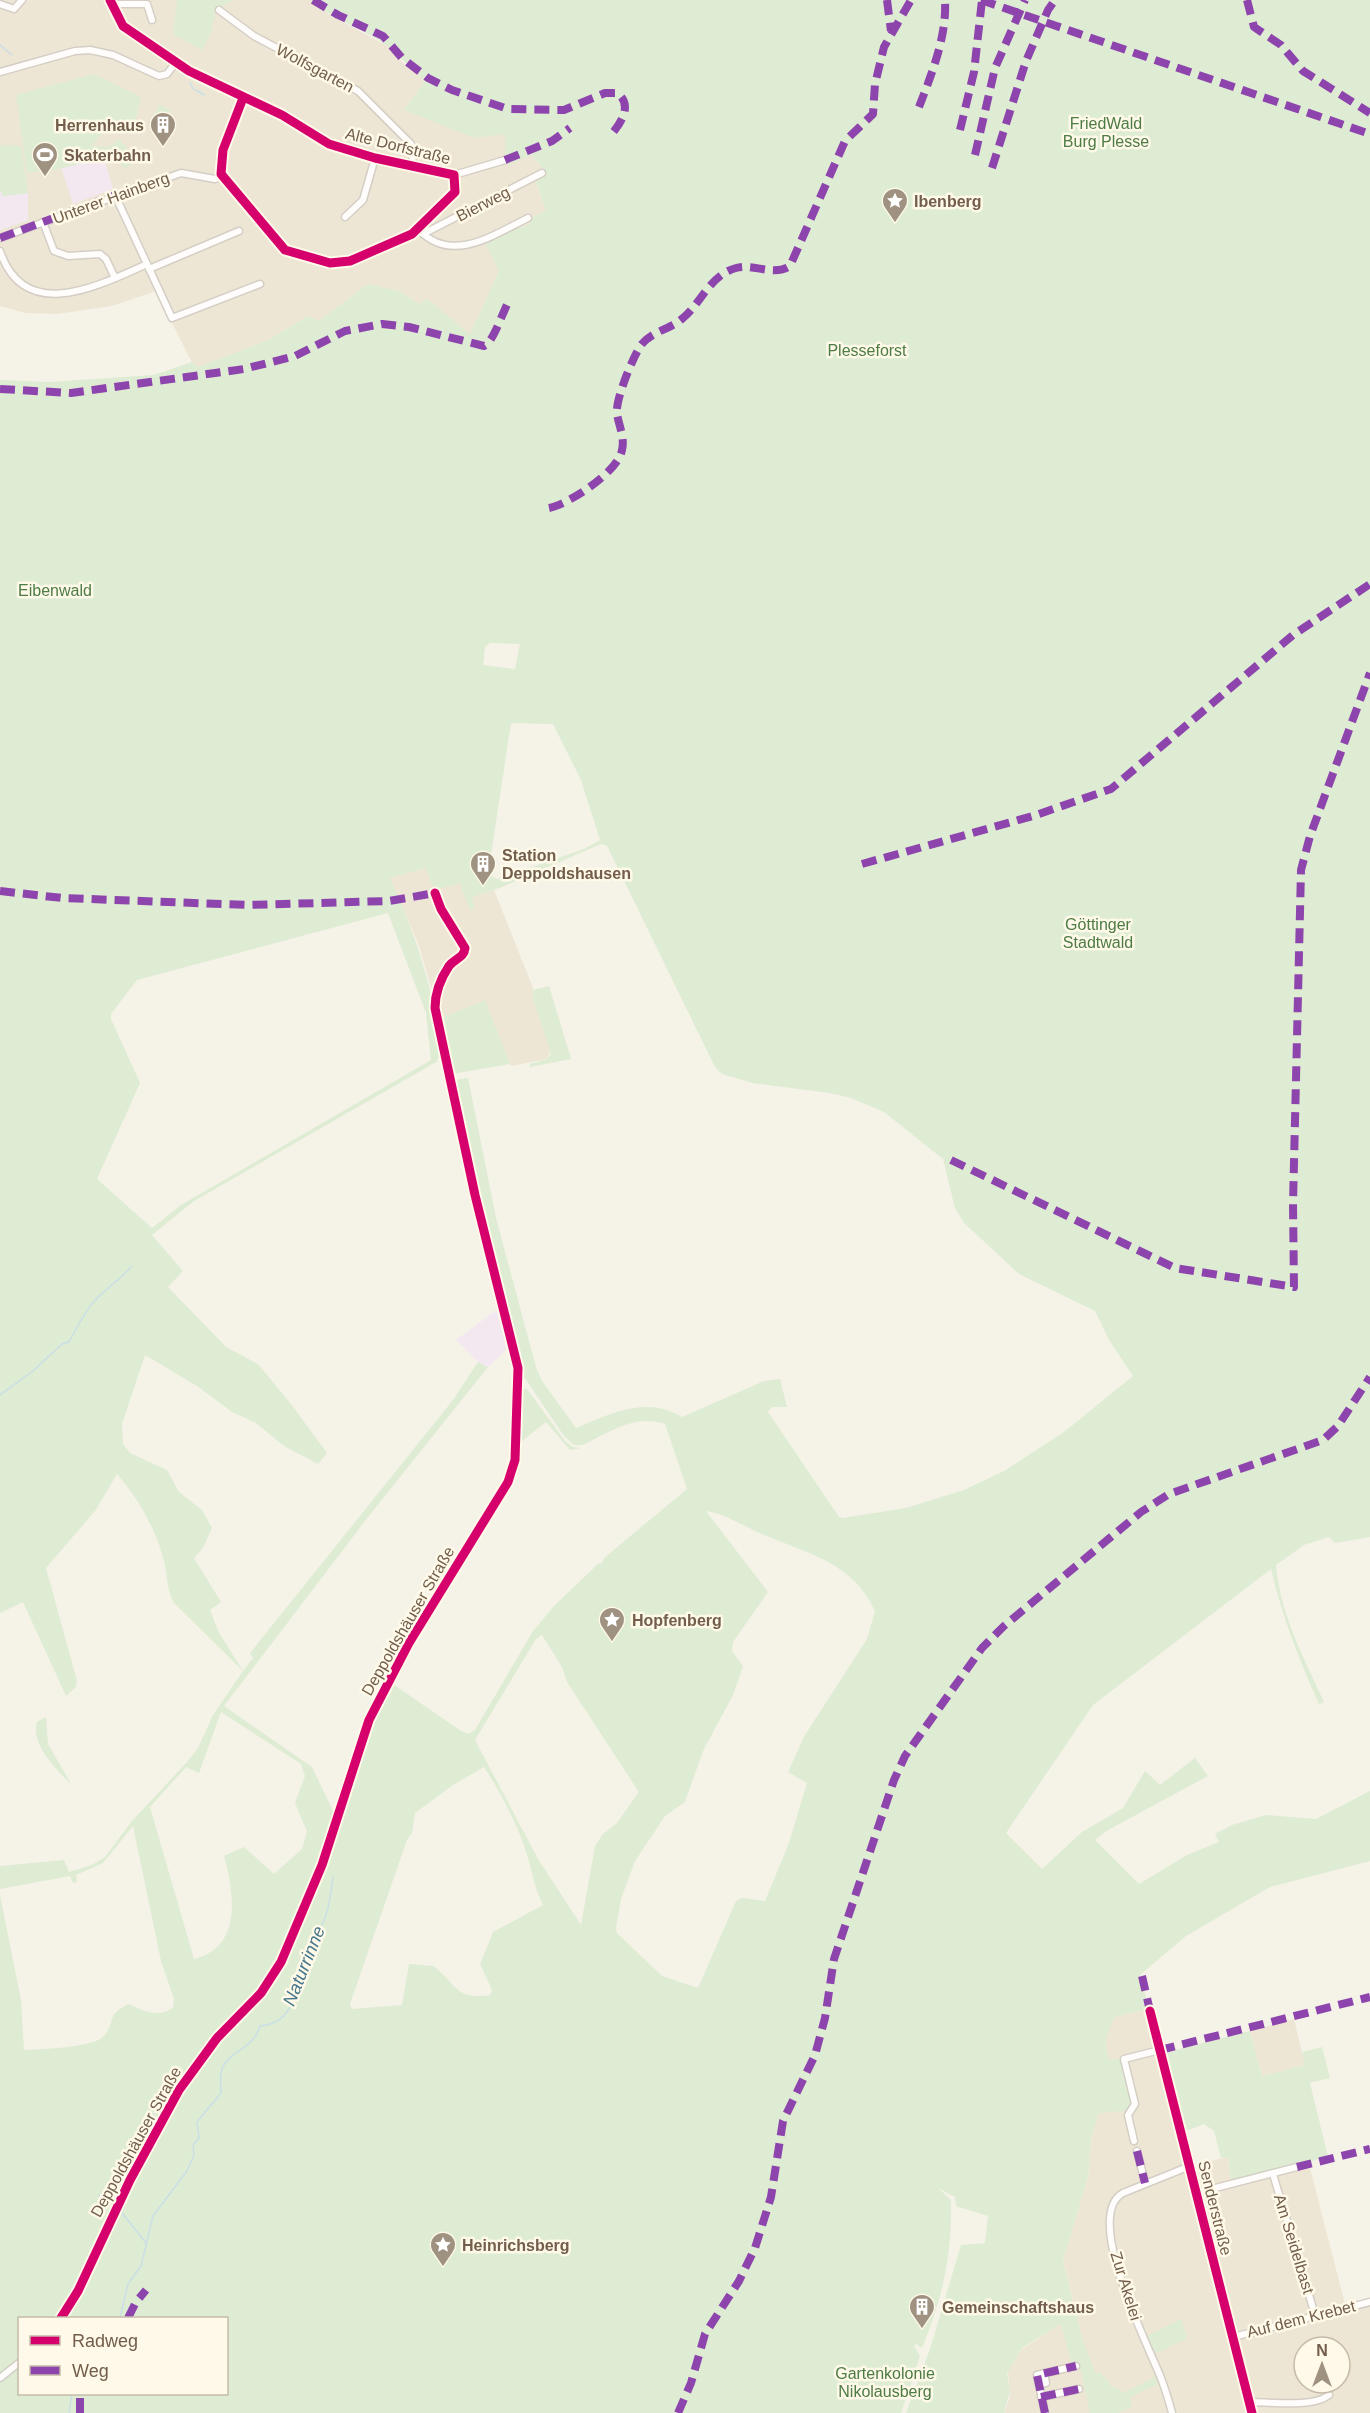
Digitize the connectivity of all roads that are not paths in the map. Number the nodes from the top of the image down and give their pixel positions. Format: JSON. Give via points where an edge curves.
{"nodes":[{"id":1,"x":22,"y":0,"type":"edge"},
{"id":2,"x":111,"y":2,"type":"edge"},
{"id":3,"x":0,"y":4,"type":"edge"},
{"id":4,"x":219,"y":10,"type":"dead end"},
{"id":5,"x":152,"y":20,"type":"dead end"},
{"id":6,"x":176,"y":62,"type":"junction"},
{"id":7,"x":0,"y":72,"type":"edge"},
{"id":8,"x":243,"y":98,"type":"junction"},
{"id":9,"x":375,"y":158,"type":"junction"},
{"id":10,"x":504,"y":160,"type":"dead end"},
{"id":11,"x":411,"y":167,"type":"junction"},
{"id":12,"x":542,"y":173,"type":"dead end"},
{"id":13,"x":454,"y":175,"type":"junction"},
{"id":14,"x":223,"y":177,"type":"junction"},
{"id":15,"x":115,"y":195,"type":"junction"},
{"id":16,"x":345,"y":217,"type":"dead end"},
{"id":17,"x":528,"y":218,"type":"dead end"},
{"id":18,"x":43,"y":222,"type":"junction"},
{"id":19,"x":238,"y":231,"type":"dead end"},
{"id":20,"x":420,"y":231,"type":"junction"},
{"id":21,"x":0,"y":238,"type":"edge"},
{"id":22,"x":0,"y":251,"type":"edge"},
{"id":23,"x":2,"y":262,"type":"edge"},
{"id":24,"x":148,"y":266,"type":"junction"},
{"id":25,"x":115,"y":278,"type":"junction"},
{"id":26,"x":260,"y":284,"type":"dead end"},
{"id":27,"x":435,"y":894,"type":"dead end"},
{"id":28,"x":1150,"y":2011,"type":"dead end"},
{"id":29,"x":1160,"y":2050,"type":"junction"},
{"id":30,"x":1134,"y":2141,"type":"dead end"},
{"id":31,"x":1137,"y":2151,"type":"dead end"},
{"id":32,"x":1190,"y":2166,"type":"junction"},
{"id":33,"x":1297,"y":2168,"type":"dead end"},
{"id":34,"x":1273,"y":2174,"type":"junction"},
{"id":35,"x":1145,"y":2183,"type":"junction"},
{"id":36,"x":1196,"y":2193,"type":"junction"},
{"id":37,"x":1370,"y":2302,"type":"edge"},
{"id":38,"x":1314,"y":2315,"type":"junction"},
{"id":39,"x":62,"y":2317,"type":"edge"},
{"id":40,"x":1233,"y":2337,"type":"junction"},
{"id":41,"x":18,"y":2364,"type":"edge"},
{"id":42,"x":1076,"y":2366,"type":"dead end"},
{"id":43,"x":0,"y":2378,"type":"edge"},
{"id":44,"x":1079,"y":2389,"type":"dead end"},
{"id":45,"x":1329,"y":2395,"type":"dead end"},
{"id":46,"x":1041,"y":2397,"type":"junction"},
{"id":47,"x":1249,"y":2402,"type":"junction"},
{"id":48,"x":1045,"y":2413,"type":"edge"},
{"id":49,"x":1172,"y":2413,"type":"edge"},
{"id":50,"x":1252,"y":2413,"type":"edge"}],
"edges":[{"from":1,"to":3,"type":"street","via":[[14,9]]},
{"from":2,"to":5,"type":"street","via":[[147,4]]},
{"from":2,"to":6,"type":"street","name":"Alte Dorfstraße","via":[[123,26]]},
{"from":4,"to":11,"type":"street","name":"Wolfsgarten","via":[[254,36],[358,91],[411,144]]},
{"from":6,"to":7,"type":"street","via":[[167,74],[159,76],[113,55],[81,50]]},
{"from":6,"to":8,"type":"street","name":"Alte Dorfstraße"},
{"from":8,"to":9,"type":"street","name":"Alte Dorfstraße","via":[[282,115],[329,144]]},
{"from":8,"to":14,"type":"street","via":[[223,150]]},
{"from":9,"to":11,"type":"street","name":"Alte Dorfstraße"},
{"from":9,"to":16,"type":"street","via":[[363,200]]},
{"from":10,"to":13,"type":"street"},
{"from":11,"to":13,"type":"street","name":"Alte Dorfstraße"},
{"from":12,"to":20,"type":"street","name":"Bierweg"},
{"from":13,"to":20,"type":"street","name":"Alte Dorfstraße","via":[[453,196]]},
{"from":14,"to":15,"type":"street","name":"Unterer Hainberg","via":[[182,173]]},
{"from":14,"to":20,"type":"street","name":"Alte Dorfstraße","via":[[285,250],[330,263],[350,261]]},
{"from":15,"to":18,"type":"street","name":"Unterer Hainberg"},
{"from":15,"to":24,"type":"street"},
{"from":17,"to":20,"type":"street","via":[[476,243],[460,246],[440,245]]},
{"from":18,"to":21,"type":"street","name":"Unterer Hainberg"},
{"from":18,"to":25,"type":"street","via":[[56,252],[68,256],[100,254]]},
{"from":19,"to":24,"type":"street"},
{"from":22,"to":23,"type":"street"},
{"from":23,"to":25,"type":"street","via":[[19,283],[40,293],[82,290]]},
{"from":24,"to":25,"type":"street"},
{"from":24,"to":26,"type":"street","via":[[172,318]]},
{"from":27,"to":39,"type":"street","name":"Deppoldshäuser Straße","via":[[465,950],[448,967],[436,997],[436,1014],[519,1375],[513,1469],[500,1497],[409,1643],[369,1720],[322,1865],[281,1962],[261,1993],[217,2038],[179,2090]]},
{"from":28,"to":29,"type":"street","name":"Senderstraße"},
{"from":29,"to":30,"type":"street","via":[[1124,2059],[1135,2104],[1128,2115]]},
{"from":29,"to":32,"type":"street","name":"Senderstraße"},
{"from":31,"to":35,"type":"street"},
{"from":32,"to":35,"type":"street","name":"Zur Akelei"},
{"from":32,"to":36,"type":"street","name":"Senderstraße"},
{"from":33,"to":34,"type":"street"},
{"from":34,"to":36,"type":"street"},
{"from":34,"to":38,"type":"street","name":"Am Seidelbast"},
{"from":35,"to":49,"type":"street","name":"Zur Akelei","via":[[1113,2201],[1112,2237],[1126,2294]]},
{"from":36,"to":40,"type":"street","name":"Senderstraße"},
{"from":37,"to":38,"type":"street","name":"Auf dem Krebet"},
{"from":38,"to":40,"type":"street","name":"Auf dem Krebet"},
{"from":40,"to":47,"type":"street","name":"Senderstraße"},
{"from":41,"to":43,"type":"street"},
{"from":42,"to":46,"type":"street","via":[[1037,2375]]},
{"from":44,"to":46,"type":"street"},
{"from":45,"to":47,"type":"street","via":[[1318,2401]]},
{"from":46,"to":48,"type":"street"},
{"from":47,"to":50,"type":"street","name":"Senderstraße"}]}
